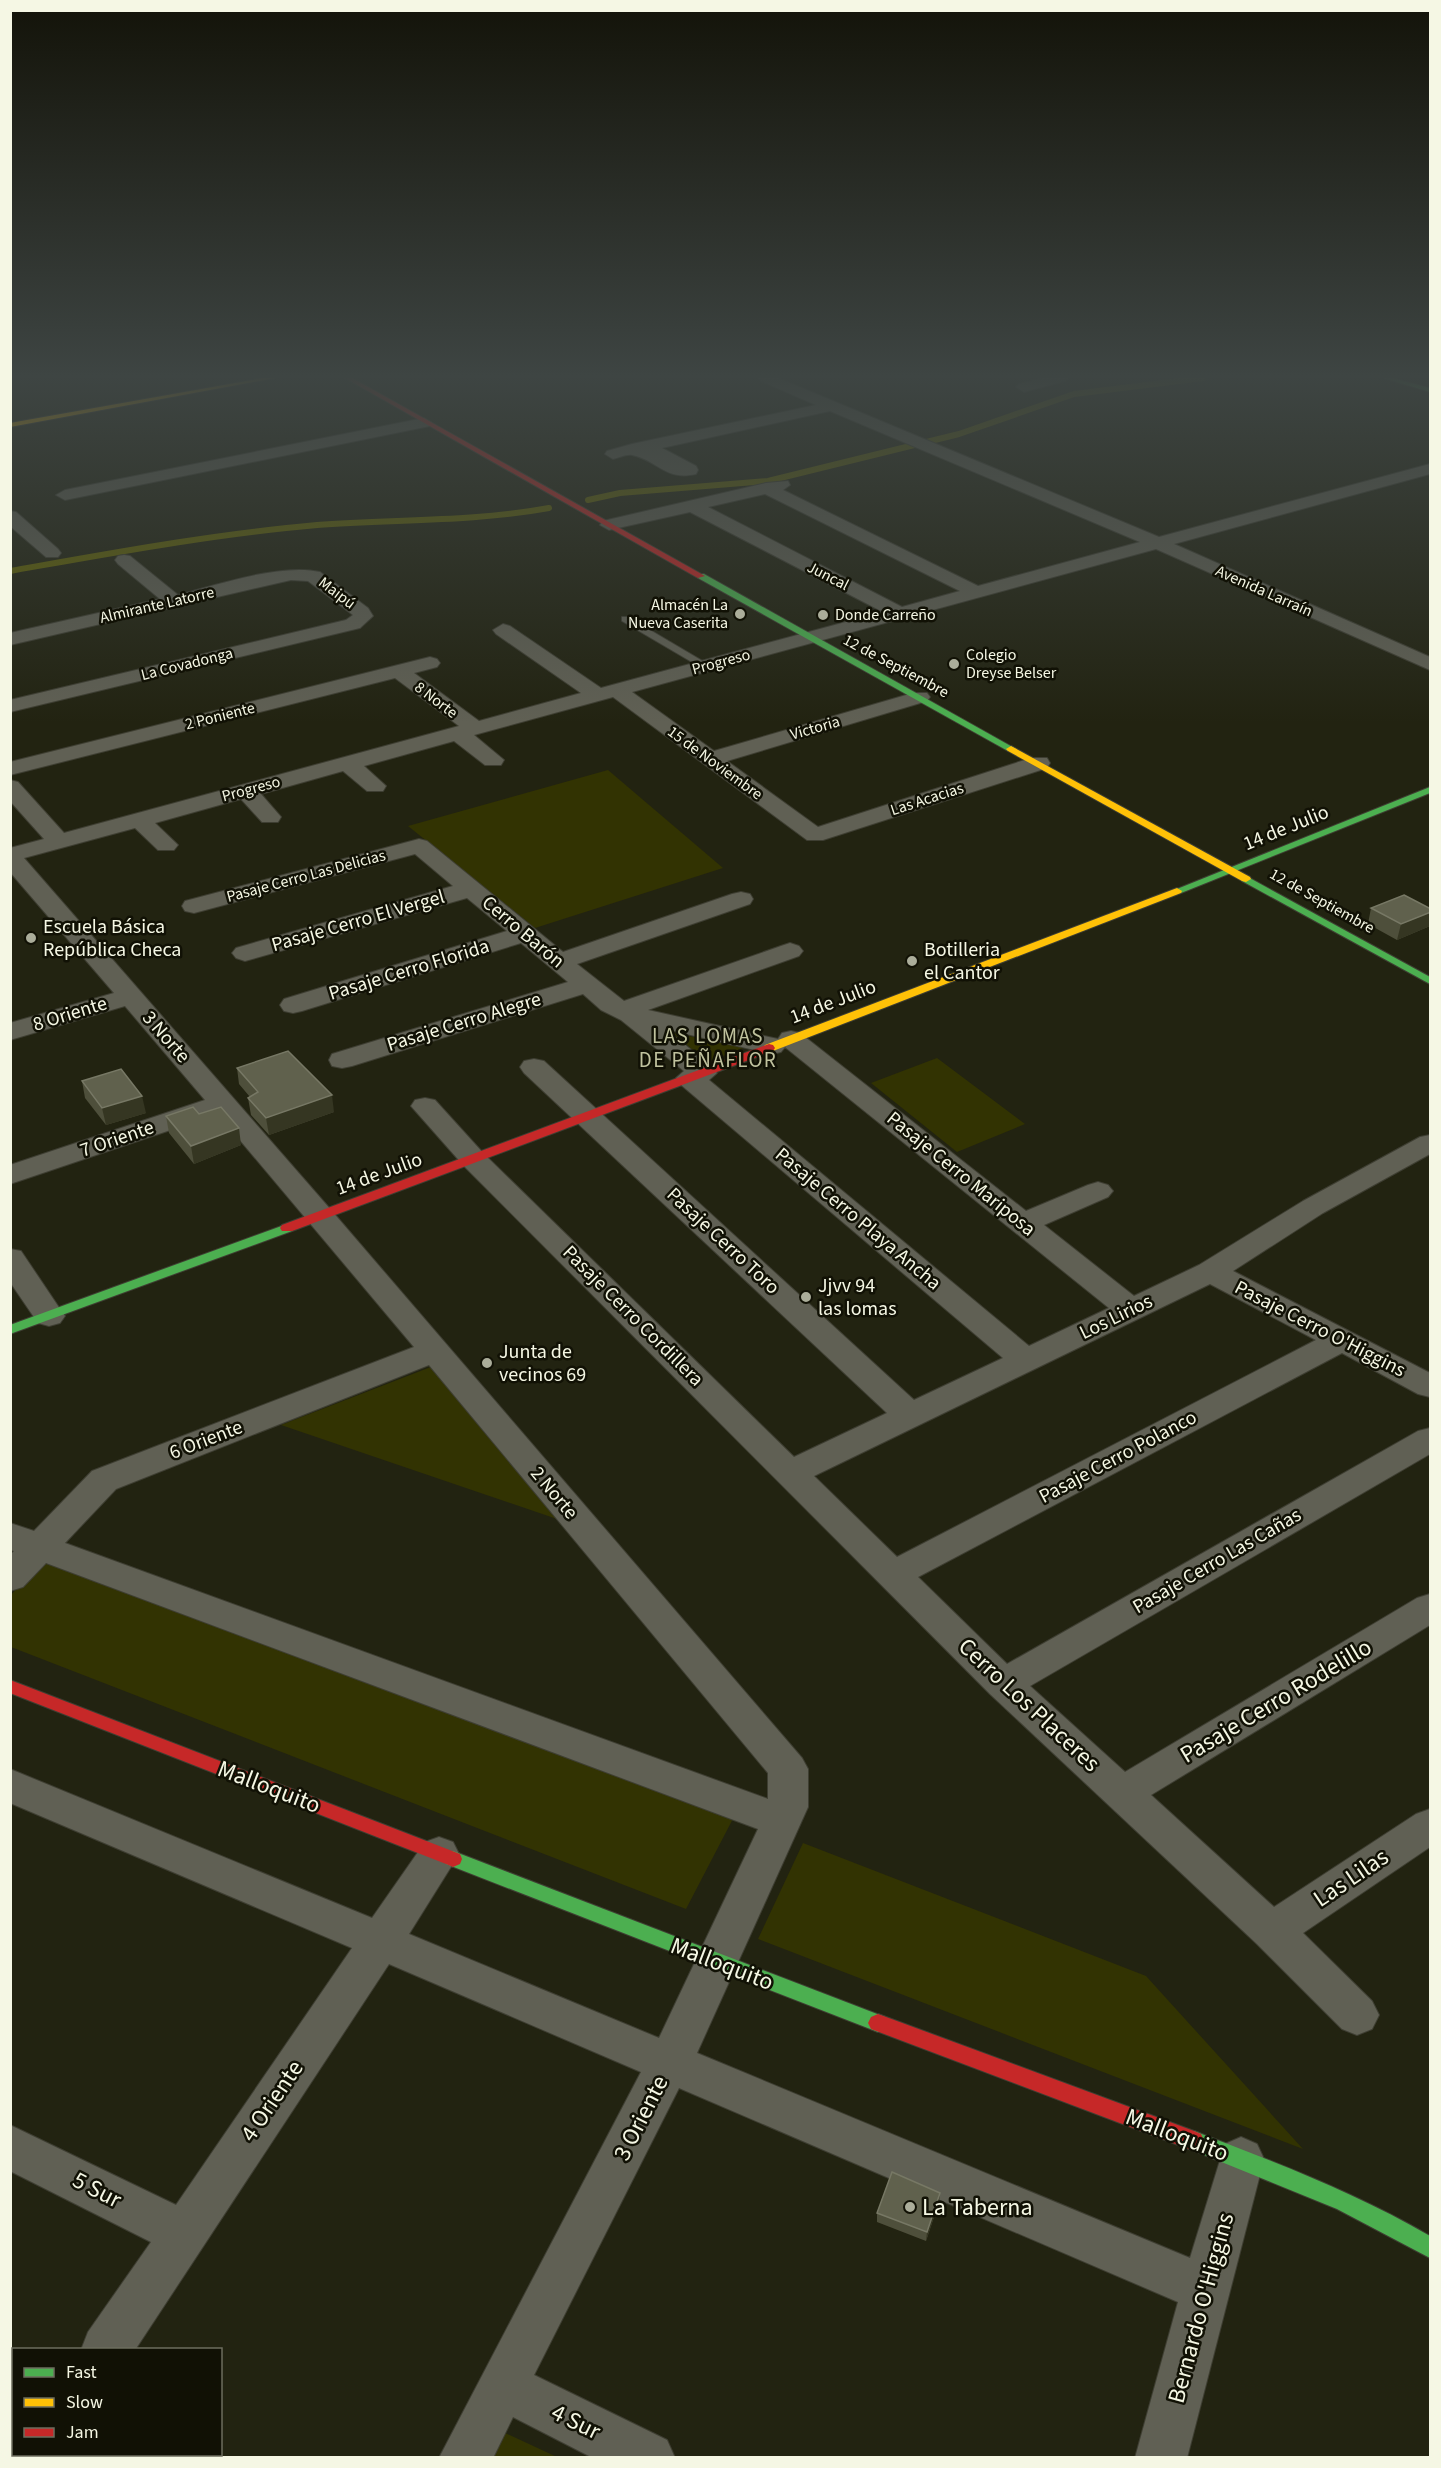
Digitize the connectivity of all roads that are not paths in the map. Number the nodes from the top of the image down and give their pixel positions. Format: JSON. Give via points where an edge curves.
{"nodes":[{"id":1,"x":74,"y":493,"type":"edge"},
{"id":2,"x":555,"y":493,"type":"edge"},
{"id":3,"x":745,"y":493,"type":"edge"},
{"id":4,"x":788,"y":493,"type":"edge"},
{"id":5,"x":1038,"y":493,"type":"edge"},
{"id":6,"x":1341,"y":493,"type":"edge"},
{"id":7,"x":65,"y":495,"type":"dead end"},
{"id":8,"x":692,"y":506,"type":"junction"},
{"id":9,"x":11,"y":517,"type":"edge"},
{"id":10,"x":609,"y":525,"type":"junction"},
{"id":11,"x":1157,"y":543,"type":"junction"},
{"id":12,"x":52,"y":553,"type":"dead end"},
{"id":13,"x":124,"y":560,"type":"dead end"},
{"id":14,"x":304,"y":574,"type":"joint"},
{"id":15,"x":976,"y":592,"type":"junction"},
{"id":16,"x":174,"y":601,"type":"junction"},
{"id":17,"x":900,"y":613,"type":"junction"},
{"id":18,"x":362,"y":619,"type":"joint"},
{"id":19,"x":625,"y":619,"type":"dead end"},
{"id":20,"x":502,"y":630,"type":"dead end"},
{"id":21,"x":15,"y":633,"type":"edge"},
{"id":22,"x":809,"y":638,"type":"junction"},
{"id":23,"x":430,"y":663,"type":"dead end"},
{"id":24,"x":1431,"y":664,"type":"edge"},
{"id":25,"x":706,"y":666,"type":"junction"},
{"id":26,"x":398,"y":671,"type":"junction"},
{"id":27,"x":606,"y":693,"type":"junction"},
{"id":28,"x":920,"y":698,"type":"junction"},
{"id":29,"x":10,"y":706,"type":"edge"},
{"id":30,"x":466,"y":731,"type":"junction"},
{"id":31,"x":710,"y":759,"type":"junction"},
{"id":32,"x":493,"y":760,"type":"dead end"},
{"id":33,"x":347,"y":763,"type":"junction"},
{"id":34,"x":1039,"y":763,"type":"junction"},
{"id":35,"x":10,"y":769,"type":"edge"},
{"id":36,"x":375,"y":786,"type":"dead end"},
{"id":37,"x":10,"y":787,"type":"edge"},
{"id":38,"x":1431,"y":790,"type":"edge"},
{"id":39,"x":246,"y":791,"type":"junction"},
{"id":40,"x":270,"y":817,"type":"dead end"},
{"id":41,"x":139,"y":820,"type":"junction"},
{"id":42,"x":815,"y":835,"type":"joint"},
{"id":43,"x":59,"y":841,"type":"junction"},
{"id":44,"x":166,"y":845,"type":"dead end"},
{"id":45,"x":419,"y":846,"type":"joint"},
{"id":46,"x":10,"y":856,"type":"edge"},
{"id":47,"x":1233,"y":870,"type":"junction"},
{"id":48,"x":471,"y":889,"type":"junction"},
{"id":49,"x":741,"y":899,"type":"dead end"},
{"id":50,"x":194,"y":906,"type":"dead end"},
{"id":51,"x":525,"y":934,"type":"junction"},
{"id":52,"x":790,"y":951,"type":"dead end"},
{"id":53,"x":245,"y":953,"type":"dead end"},
{"id":54,"x":559,"y":962,"type":"junction"},
{"id":55,"x":1431,"y":981,"type":"edge"},
{"id":56,"x":586,"y":985,"type":"junction"},
{"id":57,"x":130,"y":996,"type":"junction"},
{"id":58,"x":293,"y":1005,"type":"dead end"},
{"id":59,"x":626,"y":1012,"type":"junction"},
{"id":60,"x":10,"y":1032,"type":"edge"},
{"id":61,"x":782,"y":1043,"type":"junction"},
{"id":62,"x":342,"y":1060,"type":"dead end"},
{"id":63,"x":534,"y":1067,"type":"dead end"},
{"id":64,"x":697,"y":1075,"type":"junction"},
{"id":65,"x":223,"y":1103,"type":"junction"},
{"id":66,"x":425,"y":1106,"type":"dead end"},
{"id":67,"x":589,"y":1116,"type":"junction"},
{"id":68,"x":1431,"y":1143,"type":"edge"},
{"id":69,"x":474,"y":1160,"type":"junction"},
{"id":70,"x":10,"y":1175,"type":"edge"},
{"id":71,"x":1098,"y":1191,"type":"dead end"},
{"id":72,"x":321,"y":1216,"type":"junction"},
{"id":73,"x":1022,"y":1223,"type":"junction"},
{"id":74,"x":10,"y":1258,"type":"edge"},
{"id":75,"x":1210,"y":1272,"type":"junction"},
{"id":76,"x":1131,"y":1309,"type":"junction"},
{"id":77,"x":50,"y":1316,"type":"junction"},
{"id":78,"x":10,"y":1330,"type":"edge"},
{"id":79,"x":1342,"y":1340,"type":"junction"},
{"id":80,"x":435,"y":1351,"type":"junction"},
{"id":81,"x":1026,"y":1360,"type":"junction"},
{"id":82,"x":1431,"y":1386,"type":"edge"},
{"id":83,"x":910,"y":1415,"type":"junction"},
{"id":84,"x":1431,"y":1439,"type":"edge"},
{"id":85,"x":792,"y":1472,"type":"junction"},
{"id":86,"x":25,"y":1541,"type":"edge"},
{"id":87,"x":894,"y":1574,"type":"junction"},
{"id":88,"x":10,"y":1578,"type":"edge"},
{"id":89,"x":1431,"y":1608,"type":"edge"},
{"id":90,"x":1003,"y":1684,"type":"junction"},
{"id":91,"x":10,"y":1686,"type":"edge"},
{"id":92,"x":788,"y":1769,"type":"joint"},
{"id":93,"x":10,"y":1785,"type":"edge"},
{"id":94,"x":1122,"y":1793,"type":"junction"},
{"id":95,"x":782,"y":1821,"type":"junction"},
{"id":96,"x":1429,"y":1830,"type":"edge"},
{"id":97,"x":439,"y":1854,"type":"junction"},
{"id":98,"x":1272,"y":1931,"type":"junction"},
{"id":99,"x":380,"y":1941,"type":"junction"},
{"id":100,"x":718,"y":1963,"type":"junction"},
{"id":101,"x":1357,"y":2014,"type":"dead end"},
{"id":102,"x":669,"y":2063,"type":"junction"},
{"id":103,"x":10,"y":2147,"type":"edge"},
{"id":104,"x":1241,"y":2159,"type":"junction"},
{"id":105,"x":184,"y":2234,"type":"junction"},
{"id":106,"x":1431,"y":2248,"type":"edge"},
{"id":107,"x":1206,"y":2289,"type":"junction"},
{"id":108,"x":107,"y":2348,"type":"edge"},
{"id":109,"x":503,"y":2386,"type":"junction"},
{"id":110,"x":465,"y":2457,"type":"edge"},
{"id":111,"x":649,"y":2457,"type":"edge"},
{"id":112,"x":1161,"y":2457,"type":"edge"}],
"edges":[{"from":1,"to":7,"type":"street"},
{"from":2,"to":10,"type":"street","name":"12 de Septiembre"},
{"from":3,"to":8,"type":"street"},
{"from":4,"to":15,"type":"street"},
{"from":5,"to":11,"type":"street","name":"Avenida Larraín"},
{"from":6,"to":11,"type":"street","name":"Progreso"},
{"from":8,"to":10,"type":"street"},
{"from":8,"to":17,"type":"street","name":"Juncal"},
{"from":9,"to":12,"type":"street"},
{"from":10,"to":22,"type":"street","name":"12 de Septiembre"},
{"from":11,"to":15,"type":"street","name":"Progreso"},
{"from":11,"to":24,"type":"street","name":"Avenida Larraín"},
{"from":13,"to":16,"type":"street"},
{"from":14,"to":16,"type":"street","name":"Almirante Latorre"},
{"from":14,"to":18,"type":"street","name":"Maipú","via":[[316,578],[361,612]]},
{"from":15,"to":17,"type":"street","name":"Progreso"},
{"from":16,"to":21,"type":"street","name":"Almirante Latorre"},
{"from":17,"to":22,"type":"street","name":"Progreso"},
{"from":18,"to":29,"type":"street","name":"La Covadonga","via":[[347,626]]},
{"from":19,"to":25,"type":"lane"},
{"from":20,"to":27,"type":"street","name":"15 de Noviembre"},
{"from":22,"to":25,"type":"street","name":"Progreso"},
{"from":22,"to":28,"type":"street","name":"12 de Septiembre"},
{"from":23,"to":26,"type":"street","name":"2 Poniente"},
{"from":25,"to":27,"type":"street","name":"Progreso"},
{"from":26,"to":30,"type":"street","name":"8 Norte"},
{"from":26,"to":35,"type":"street","name":"2 Poniente"},
{"from":27,"to":30,"type":"street","name":"Progreso"},
{"from":27,"to":31,"type":"street","name":"15 de Noviembre"},
{"from":28,"to":31,"type":"street","name":"Victoria"},
{"from":28,"to":34,"type":"street","name":"12 de Septiembre"},
{"from":30,"to":32,"type":"street","name":"8 Norte"},
{"from":30,"to":33,"type":"street","name":"Progreso"},
{"from":31,"to":42,"type":"street","name":"15 de Noviembre"},
{"from":33,"to":36,"type":"street"},
{"from":33,"to":39,"type":"street","name":"Progreso"},
{"from":34,"to":42,"type":"street","name":"Las Acacias"},
{"from":34,"to":47,"type":"street","name":"12 de Septiembre"},
{"from":37,"to":43,"type":"street"},
{"from":38,"to":47,"type":"street","name":"14 de Julio"},
{"from":39,"to":40,"type":"street"},
{"from":39,"to":41,"type":"street","name":"Progreso"},
{"from":41,"to":43,"type":"street","name":"Progreso"},
{"from":41,"to":44,"type":"street"},
{"from":43,"to":46,"type":"street","name":"Progreso"},
{"from":45,"to":48,"type":"street","name":"Cerro Barón"},
{"from":45,"to":50,"type":"street","name":"Pasaje Cerro Las Delicias"},
{"from":46,"to":57,"type":"street","name":"3 Norte"},
{"from":47,"to":55,"type":"street","name":"12 de Septiembre"},
{"from":47,"to":61,"type":"street","name":"14 de Julio"},
{"from":48,"to":51,"type":"street","name":"Cerro Barón"},
{"from":48,"to":53,"type":"street","name":"Pasaje Cerro El Vergel"},
{"from":49,"to":54,"type":"street"},
{"from":51,"to":54,"type":"street","name":"Cerro Barón"},
{"from":51,"to":58,"type":"street","name":"Pasaje Cerro Florida"},
{"from":52,"to":59,"type":"street"},
{"from":54,"to":56,"type":"street","name":"Cerro Barón"},
{"from":56,"to":59,"type":"street","name":"Cerro Barón"},
{"from":56,"to":62,"type":"street","name":"Pasaje Cerro Alegre"},
{"from":57,"to":60,"type":"street","name":"8 Oriente"},
{"from":57,"to":65,"type":"street","name":"3 Norte"},
{"from":59,"to":61,"type":"street","name":"Cerro Barón"},
{"from":59,"to":64,"type":"street","name":"Cerro Barón"},
{"from":61,"to":64,"type":"street","name":"14 de Julio"},
{"from":61,"to":73,"type":"street","name":"Pasaje Cerro Mariposa"},
{"from":63,"to":67,"type":"street","name":"Pasaje Cerro Toro"},
{"from":64,"to":67,"type":"street","name":"14 de Julio"},
{"from":64,"to":81,"type":"street","name":"Pasaje Cerro Playa Ancha"},
{"from":65,"to":70,"type":"street","name":"7 Oriente"},
{"from":65,"to":72,"type":"street","name":"3 Norte"},
{"from":66,"to":69,"type":"street","name":"Pasaje Cerro Cordillera"},
{"from":67,"to":69,"type":"street","name":"14 de Julio"},
{"from":67,"to":83,"type":"street","name":"Pasaje Cerro Toro"},
{"from":68,"to":75,"type":"street","name":"Los Lirios","via":[[1313,1207]]},
{"from":69,"to":72,"type":"street","name":"14 de Julio"},
{"from":69,"to":85,"type":"street","name":"Pasaje Cerro Cordillera"},
{"from":71,"to":73,"type":"street"},
{"from":72,"to":77,"type":"street","name":"14 de Julio"},
{"from":72,"to":80,"type":"street","name":"2 Norte"},
{"from":73,"to":76,"type":"street","name":"Pasaje Cerro Mariposa"},
{"from":74,"to":77,"type":"street"},
{"from":75,"to":76,"type":"street","name":"Los Lirios"},
{"from":75,"to":79,"type":"street","name":"Pasaje Cerro O'Higgins"},
{"from":76,"to":81,"type":"street","name":"Los Lirios"},
{"from":77,"to":78,"type":"street","name":"14 de Julio"},
{"from":79,"to":82,"type":"street","name":"Pasaje Cerro O'Higgins"},
{"from":79,"to":87,"type":"street","name":"Pasaje Cerro Polanco"},
{"from":80,"to":86,"type":"street","name":"6 Oriente","via":[[104,1480]]},
{"from":80,"to":92,"type":"street","name":"2 Norte"},
{"from":81,"to":83,"type":"street","name":"Los Lirios"},
{"from":83,"to":85,"type":"street","name":"Los Lirios"},
{"from":84,"to":90,"type":"street","name":"Pasaje Cerro Las Cañas"},
{"from":85,"to":87,"type":"street","name":"Cerro Los Placeres"},
{"from":86,"to":88,"type":"street","name":"6 Oriente"},
{"from":86,"to":95,"type":"street"},
{"from":87,"to":90,"type":"street","name":"Cerro Los Placeres"},
{"from":89,"to":94,"type":"street","name":"Pasaje Cerro Rodelillo"},
{"from":90,"to":94,"type":"street","name":"Cerro Los Placeres"},
{"from":91,"to":97,"type":"street","name":"Malloquito"},
{"from":92,"to":95,"type":"street","name":"3 Oriente","via":[[788,1807]]},
{"from":93,"to":99,"type":"street"},
{"from":94,"to":98,"type":"street","name":"Cerro Los Placeres"},
{"from":95,"to":100,"type":"street","name":"3 Oriente"},
{"from":96,"to":98,"type":"street","name":"Las Lilas"},
{"from":97,"to":99,"type":"street","name":"4 Oriente"},
{"from":97,"to":100,"type":"street","name":"Malloquito"},
{"from":98,"to":101,"type":"street","name":"Cerro Los Placeres"},
{"from":99,"to":102,"type":"street"},
{"from":99,"to":105,"type":"street","name":"4 Oriente"},
{"from":100,"to":102,"type":"street","name":"3 Oriente"},
{"from":100,"to":104,"type":"street","name":"Malloquito"},
{"from":102,"to":107,"type":"street"},
{"from":102,"to":109,"type":"street","name":"3 Oriente"},
{"from":103,"to":105,"type":"street","name":"5 Sur"},
{"from":104,"to":106,"type":"street","name":"Malloquito","via":[[1305,2183]]},
{"from":104,"to":107,"type":"street","name":"Bernardo O'Higgins"},
{"from":105,"to":108,"type":"street","name":"4 Oriente"},
{"from":107,"to":112,"type":"street","name":"Bernardo O'Higgins"},
{"from":109,"to":110,"type":"street","name":"3 Oriente"},
{"from":109,"to":111,"type":"street","name":"4 Sur"}]}
